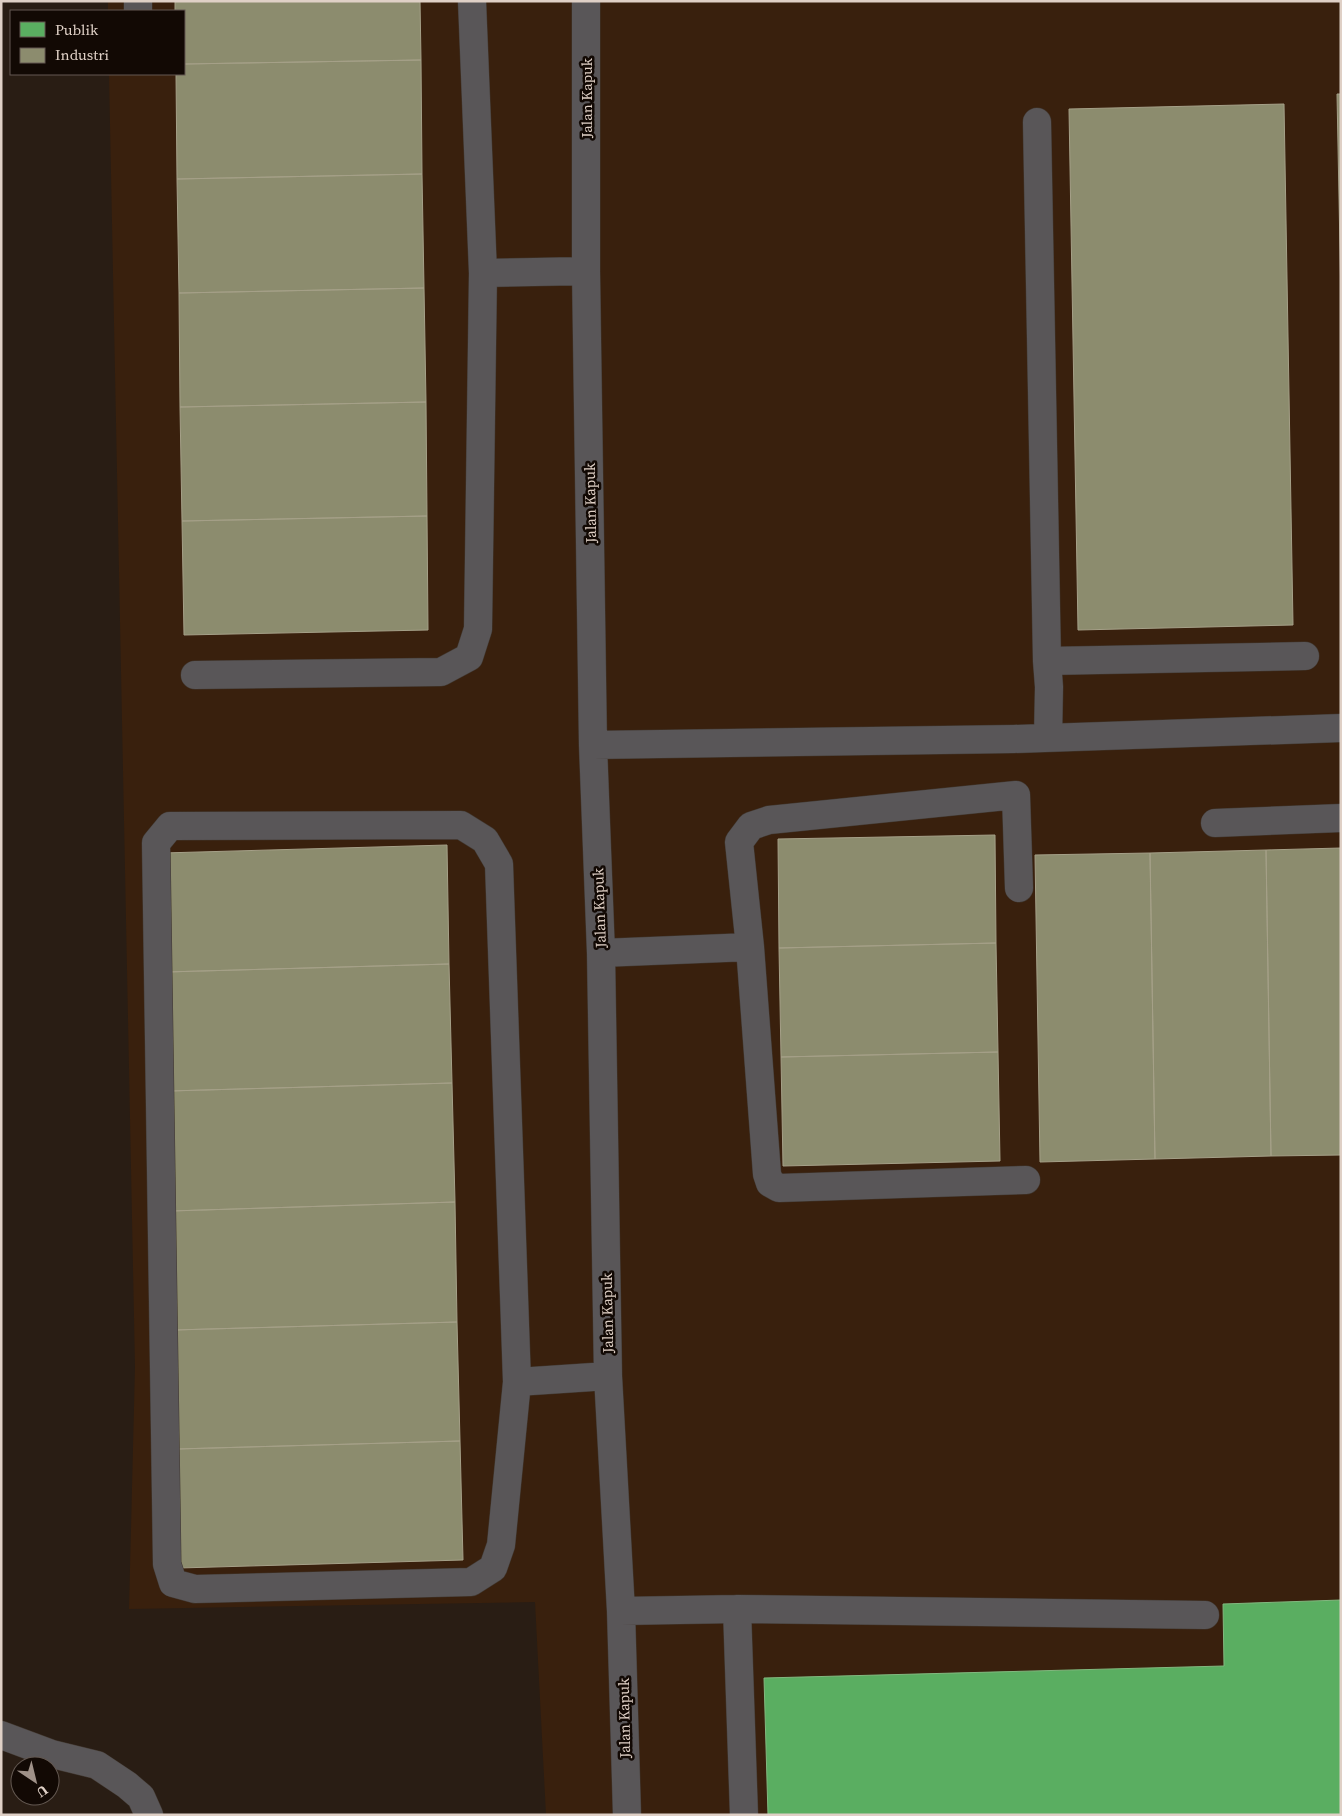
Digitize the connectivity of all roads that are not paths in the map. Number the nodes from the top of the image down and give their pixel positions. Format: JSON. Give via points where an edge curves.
{"nodes":[{"id":1,"x":472,"y":1,"type":"edge"},
{"id":2,"x":586,"y":1,"type":"edge"},
{"id":3,"x":1037,"y":122,"type":"dead end"},
{"id":4,"x":586,"y":271,"type":"junction"},
{"id":5,"x":483,"y":273,"type":"junction"},
{"id":6,"x":1305,"y":656,"type":"dead end"},
{"id":7,"x":1046,"y":661,"type":"junction"},
{"id":8,"x":195,"y":675,"type":"dead end"},
{"id":9,"x":1341,"y":728,"type":"edge"},
{"id":10,"x":1048,"y":738,"type":"junction"},
{"id":11,"x":593,"y":745,"type":"junction"},
{"id":12,"x":1341,"y":818,"type":"edge"},
{"id":13,"x":1215,"y":823,"type":"dead end"},
{"id":14,"x":1019,"y":888,"type":"dead end"},
{"id":15,"x":750,"y":947,"type":"junction"},
{"id":16,"x":601,"y":953,"type":"junction"},
{"id":17,"x":1026,"y":1180,"type":"dead end"},
{"id":18,"x":608,"y":1376,"type":"junction"},
{"id":19,"x":517,"y":1382,"type":"junction"},
{"id":20,"x":737,"y":1609,"type":"junction"},
{"id":21,"x":621,"y":1611,"type":"junction"},
{"id":22,"x":1205,"y":1615,"type":"dead end"},
{"id":23,"x":1,"y":1735,"type":"edge"},
{"id":24,"x":149,"y":1815,"type":"edge"},
{"id":25,"x":627,"y":1815,"type":"edge"},
{"id":26,"x":744,"y":1815,"type":"edge"}],
"edges":[{"from":1,"to":5,"type":"street"},
{"from":2,"to":4,"type":"street","name":"Jalan Kapuk"},
{"from":3,"to":7,"type":"street"},
{"from":4,"to":5,"type":"street"},
{"from":4,"to":11,"type":"street","name":"Jalan Kapuk"},
{"from":5,"to":8,"type":"street","via":[[478,629],[469,657],[440,672]]},
{"from":6,"to":7,"type":"street"},
{"from":7,"to":10,"type":"street"},
{"from":9,"to":10,"type":"street"},
{"from":10,"to":11,"type":"street"},
{"from":11,"to":16,"type":"street","name":"Jalan Kapuk"},
{"from":12,"to":13,"type":"street"},
{"from":14,"to":15,"type":"street","via":[[1016,795],[768,820],[751,826],[739,842]]},
{"from":15,"to":16,"type":"street"},
{"from":15,"to":17,"type":"street","via":[[770,1183],[779,1188]]},
{"from":16,"to":18,"type":"street","name":"Jalan Kapuk"},
{"from":18,"to":19,"type":"street"},
{"from":18,"to":21,"type":"street","name":"Jalan Kapuk"},
{"from":19,"to":19,"type":"street","via":[[499,864],[485,840],[462,825],[170,826],[156,843],[167,1564],[173,1583],[195,1589],[471,1582],[492,1568],[500,1545]]},
{"from":20,"to":21,"type":"street"},
{"from":20,"to":22,"type":"street"},
{"from":20,"to":26,"type":"street"},
{"from":21,"to":25,"type":"street","name":"Jalan Kapuk"},
{"from":23,"to":24,"type":"street","via":[[52,1754],[98,1766],[141,1797]]}]}
